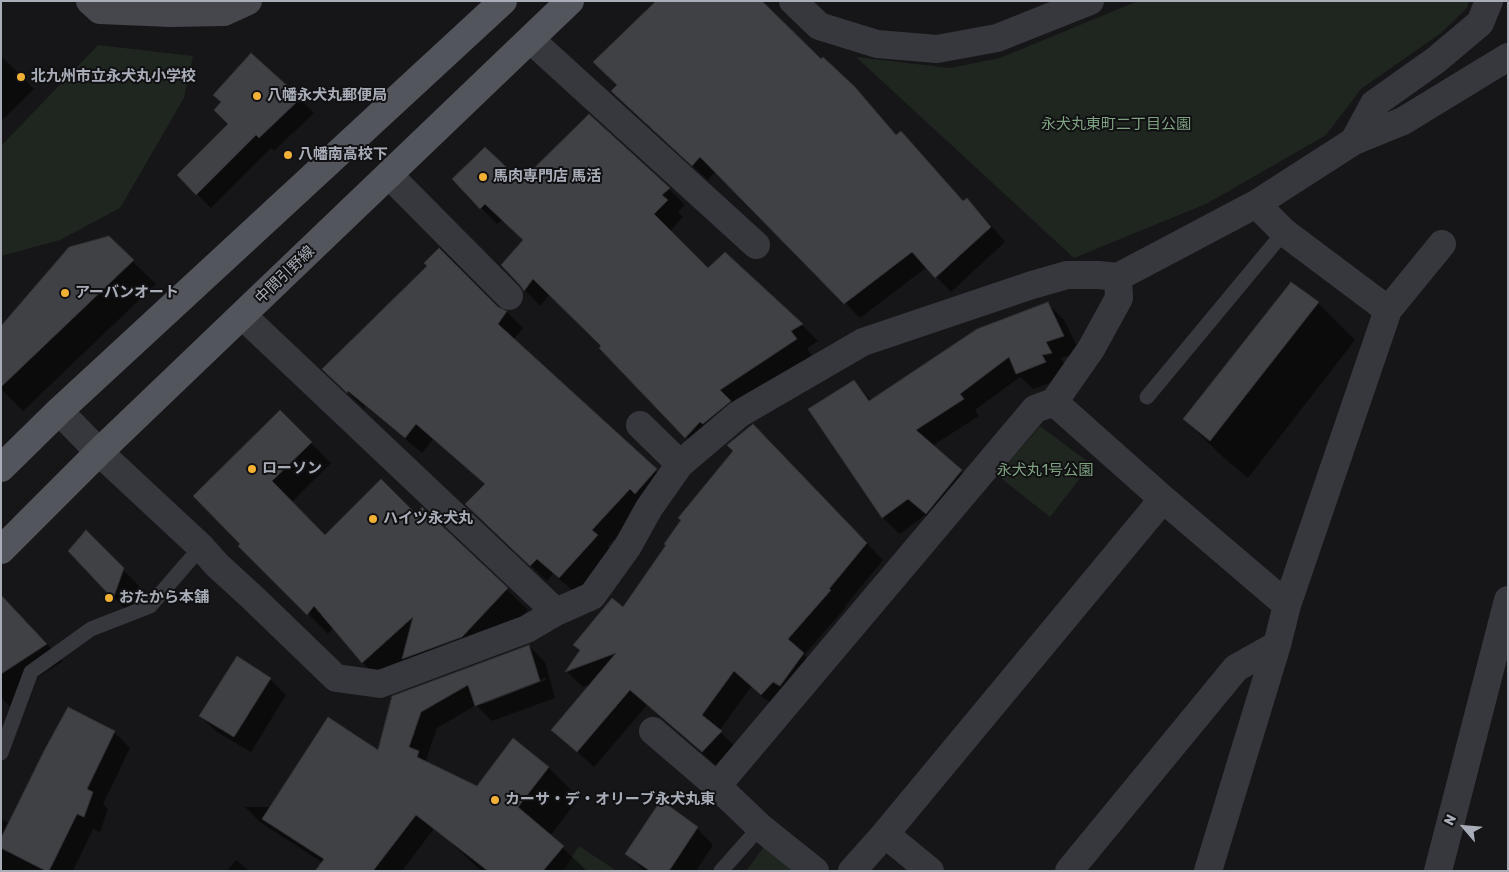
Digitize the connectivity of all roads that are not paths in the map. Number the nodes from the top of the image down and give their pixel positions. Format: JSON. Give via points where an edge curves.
{"nodes":[{"id":1,"x":90,"y":1,"type":"edge"},
{"id":2,"x":248,"y":1,"type":"edge"},
{"id":3,"x":502,"y":1,"type":"edge"},
{"id":4,"x":570,"y":1,"type":"edge"},
{"id":5,"x":793,"y":1,"type":"edge"},
{"id":6,"x":1090,"y":1,"type":"edge"},
{"id":7,"x":1489,"y":1,"type":"edge"},
{"id":8,"x":531,"y":40,"type":"junction"},
{"id":9,"x":1508,"y":57,"type":"edge"},
{"id":10,"x":1354,"y":140,"type":"junction"},
{"id":11,"x":389,"y":175,"type":"junction"},
{"id":12,"x":1256,"y":204,"type":"junction"},
{"id":13,"x":1284,"y":232,"type":"junction"},
{"id":14,"x":1442,"y":244,"type":"dead end"},
{"id":15,"x":756,"y":245,"type":"dead end"},
{"id":16,"x":1118,"y":277,"type":"junction"},
{"id":17,"x":509,"y":296,"type":"dead end"},
{"id":18,"x":1388,"y":310,"type":"junction"},
{"id":19,"x":243,"y":316,"type":"junction"},
{"id":20,"x":1147,"y":397,"type":"dead end"},
{"id":21,"x":1054,"y":402,"type":"junction"},
{"id":22,"x":59,"y":411,"type":"junction"},
{"id":23,"x":640,"y":425,"type":"dead end"},
{"id":24,"x":99,"y":452,"type":"junction"},
{"id":25,"x":680,"y":464,"type":"junction"},
{"id":26,"x":1,"y":468,"type":"edge"},
{"id":27,"x":1164,"y":499,"type":"junction"},
{"id":28,"x":201,"y":547,"type":"junction"},
{"id":29,"x":1,"y":550,"type":"edge"},
{"id":30,"x":1508,"y":600,"type":"edge"},
{"id":31,"x":1287,"y":605,"type":"junction"},
{"id":32,"x":556,"y":612,"type":"junction"},
{"id":33,"x":1277,"y":645,"type":"junction"},
{"id":34,"x":653,"y":731,"type":"dead end"},
{"id":35,"x":1,"y":753,"type":"edge"},
{"id":36,"x":717,"y":786,"type":"junction"},
{"id":37,"x":760,"y":827,"type":"junction"},
{"id":38,"x":885,"y":834,"type":"junction"},
{"id":39,"x":722,"y":871,"type":"edge"},
{"id":40,"x":815,"y":871,"type":"edge"},
{"id":41,"x":852,"y":871,"type":"edge"},
{"id":42,"x":930,"y":871,"type":"edge"},
{"id":43,"x":1069,"y":871,"type":"edge"},
{"id":44,"x":1208,"y":871,"type":"edge"},
{"id":45,"x":1438,"y":871,"type":"edge"}],
"edges":[{"from":1,"to":2,"type":"street","via":[[100,10],[171,13],[224,12]]},
{"from":3,"to":22,"type":"main road"},
{"from":4,"to":8,"type":"main road","name":"中間引野線"},
{"from":5,"to":6,"type":"street","via":[[819,26],[877,44],[937,49],[997,38]]},
{"from":7,"to":10,"type":"street","via":[[1480,23],[1436,60],[1374,104]]},
{"from":8,"to":11,"type":"main road","name":"中間引野線"},
{"from":8,"to":15,"type":"street"},
{"from":9,"to":10,"type":"street","via":[[1403,121]]},
{"from":10,"to":12,"type":"street"},
{"from":11,"to":17,"type":"street"},
{"from":11,"to":19,"type":"main road","name":"中間引野線"},
{"from":12,"to":13,"type":"street"},
{"from":12,"to":16,"type":"street"},
{"from":13,"to":18,"type":"street"},
{"from":13,"to":20,"type":"lane"},
{"from":14,"to":18,"type":"street"},
{"from":16,"to":21,"type":"street","via":[[1119,298],[1092,348]]},
{"from":16,"to":25,"type":"street","via":[[1067,275],[863,342],[739,414]]},
{"from":18,"to":31,"type":"street"},
{"from":19,"to":24,"type":"main road","name":"中間引野線"},
{"from":19,"to":32,"type":"street"},
{"from":21,"to":27,"type":"street"},
{"from":21,"to":36,"type":"street","via":[[1035,409]]},
{"from":22,"to":24,"type":"street"},
{"from":22,"to":26,"type":"main road"},
{"from":23,"to":25,"type":"street"},
{"from":24,"to":28,"type":"street"},
{"from":24,"to":29,"type":"main road","name":"中間引野線"},
{"from":25,"to":32,"type":"street","via":[[592,596]]},
{"from":27,"to":31,"type":"street"},
{"from":27,"to":38,"type":"street"},
{"from":28,"to":32,"type":"street","via":[[336,678],[380,684],[528,629]]},
{"from":28,"to":35,"type":"lane","via":[[150,606],[91,629],[31,672]]},
{"from":30,"to":45,"type":"street"},
{"from":31,"to":33,"type":"street"},
{"from":33,"to":43,"type":"street","via":[[1236,668]]},
{"from":33,"to":44,"type":"street"},
{"from":34,"to":36,"type":"street"},
{"from":36,"to":37,"type":"street"},
{"from":37,"to":39,"type":"lane"},
{"from":37,"to":40,"type":"street"},
{"from":38,"to":41,"type":"street"},
{"from":38,"to":42,"type":"street"}]}
